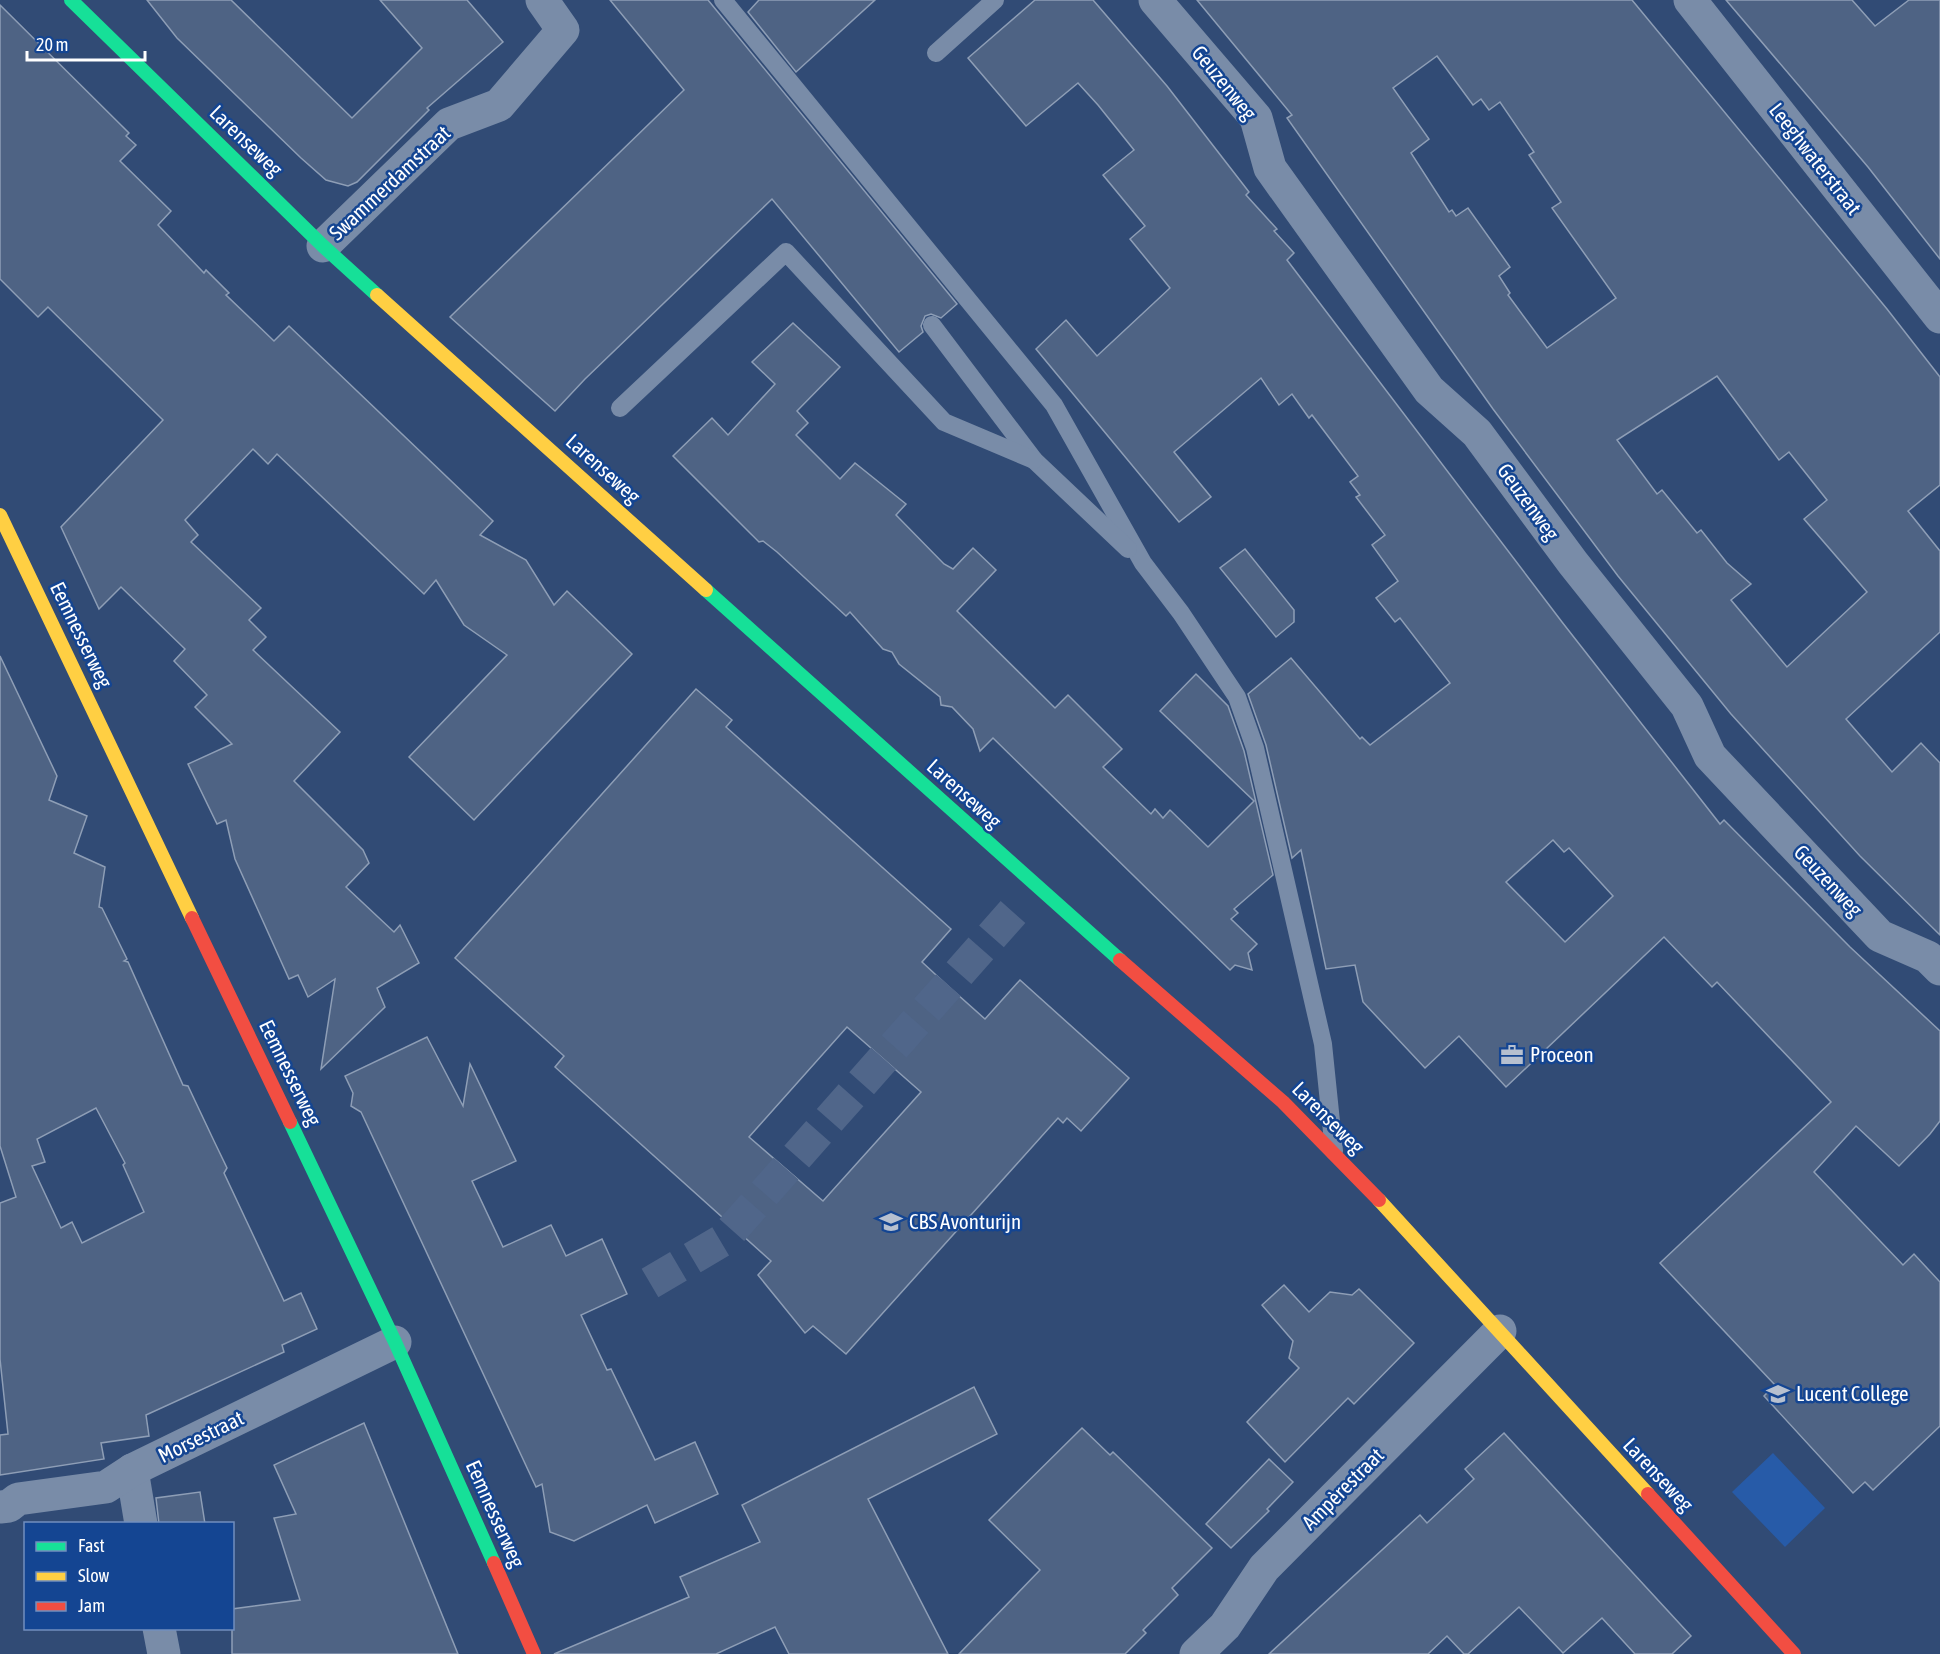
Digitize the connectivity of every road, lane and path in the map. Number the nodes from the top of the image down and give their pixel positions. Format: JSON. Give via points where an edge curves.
{"nodes":[{"id":1,"x":71,"y":0,"type":"edge"},
{"id":2,"x":542,"y":0,"type":"edge"},
{"id":3,"x":723,"y":0,"type":"edge"},
{"id":4,"x":995,"y":0,"type":"edge"},
{"id":5,"x":1155,"y":0,"type":"edge"},
{"id":6,"x":1690,"y":0,"type":"edge"},
{"id":7,"x":936,"y":53,"type":"dead end"},
{"id":8,"x":323,"y":246,"type":"junction"},
{"id":9,"x":1940,"y":317,"type":"edge"},
{"id":10,"x":932,"y":325,"type":"dead end"},
{"id":11,"x":620,"y":408,"type":"dead end"},
{"id":12,"x":1034,"y":460,"type":"junction"},
{"id":13,"x":0,"y":515,"type":"edge"},
{"id":14,"x":1143,"y":563,"type":"junction"},
{"id":15,"x":1940,"y":969,"type":"edge"},
{"id":16,"x":1334,"y":1153,"type":"junction"},
{"id":17,"x":1500,"y":1331,"type":"junction"},
{"id":18,"x":395,"y":1342,"type":"junction"},
{"id":19,"x":132,"y":1470,"type":"junction"},
{"id":20,"x":0,"y":1507,"type":"edge"},
{"id":21,"x":141,"y":1522,"type":"edge"},
{"id":22,"x":159,"y":1630,"type":"edge"},
{"id":23,"x":1789,"y":1653,"type":"edge"},
{"id":24,"x":164,"y":1654,"type":"edge"},
{"id":25,"x":534,"y":1654,"type":"edge"},
{"id":26,"x":1196,"y":1654,"type":"edge"}],
"edges":[{"from":1,"to":8,"type":"street","name":"Larenseweg"},
{"from":2,"to":8,"type":"street","name":"Swammerdamstraat","via":[[563,30],[499,105],[449,124]]},
{"from":3,"to":14,"type":"lane","via":[[1054,405]]},
{"from":4,"to":7,"type":"lane"},
{"from":5,"to":15,"type":"street","name":"Geuzenweg","via":[[1256,118],[1270,168],[1429,390],[1477,433],[1686,706],[1710,756],[1880,936],[1928,957]]},
{"from":6,"to":9,"type":"street","name":"Leeghwaterstraat"},
{"from":8,"to":16,"type":"street","name":"Larenseweg","via":[[1034,884],[1283,1102]]},
{"from":10,"to":12,"type":"lane"},
{"from":11,"to":12,"type":"lane","via":[[786,252],[944,422]]},
{"from":12,"to":14,"type":"lane"},
{"from":13,"to":18,"type":"street","name":"Eemnesserweg"},
{"from":14,"to":16,"type":"lane","via":[[1238,697],[1256,748],[1323,1044]]},
{"from":16,"to":17,"type":"street","name":"Larenseweg"},
{"from":17,"to":23,"type":"street","name":"Larenseweg"},
{"from":17,"to":26,"type":"street","name":"Ampèrestraat","via":[[1264,1568],[1225,1626]]},
{"from":18,"to":19,"type":"street","name":"Morsestraat"},
{"from":18,"to":25,"type":"street","name":"Eemnesserweg"},
{"from":19,"to":20,"type":"street","name":"Morsestraat","via":[[106,1487],[18,1499]]},
{"from":19,"to":21,"type":"street"},
{"from":22,"to":24,"type":"street"}]}
